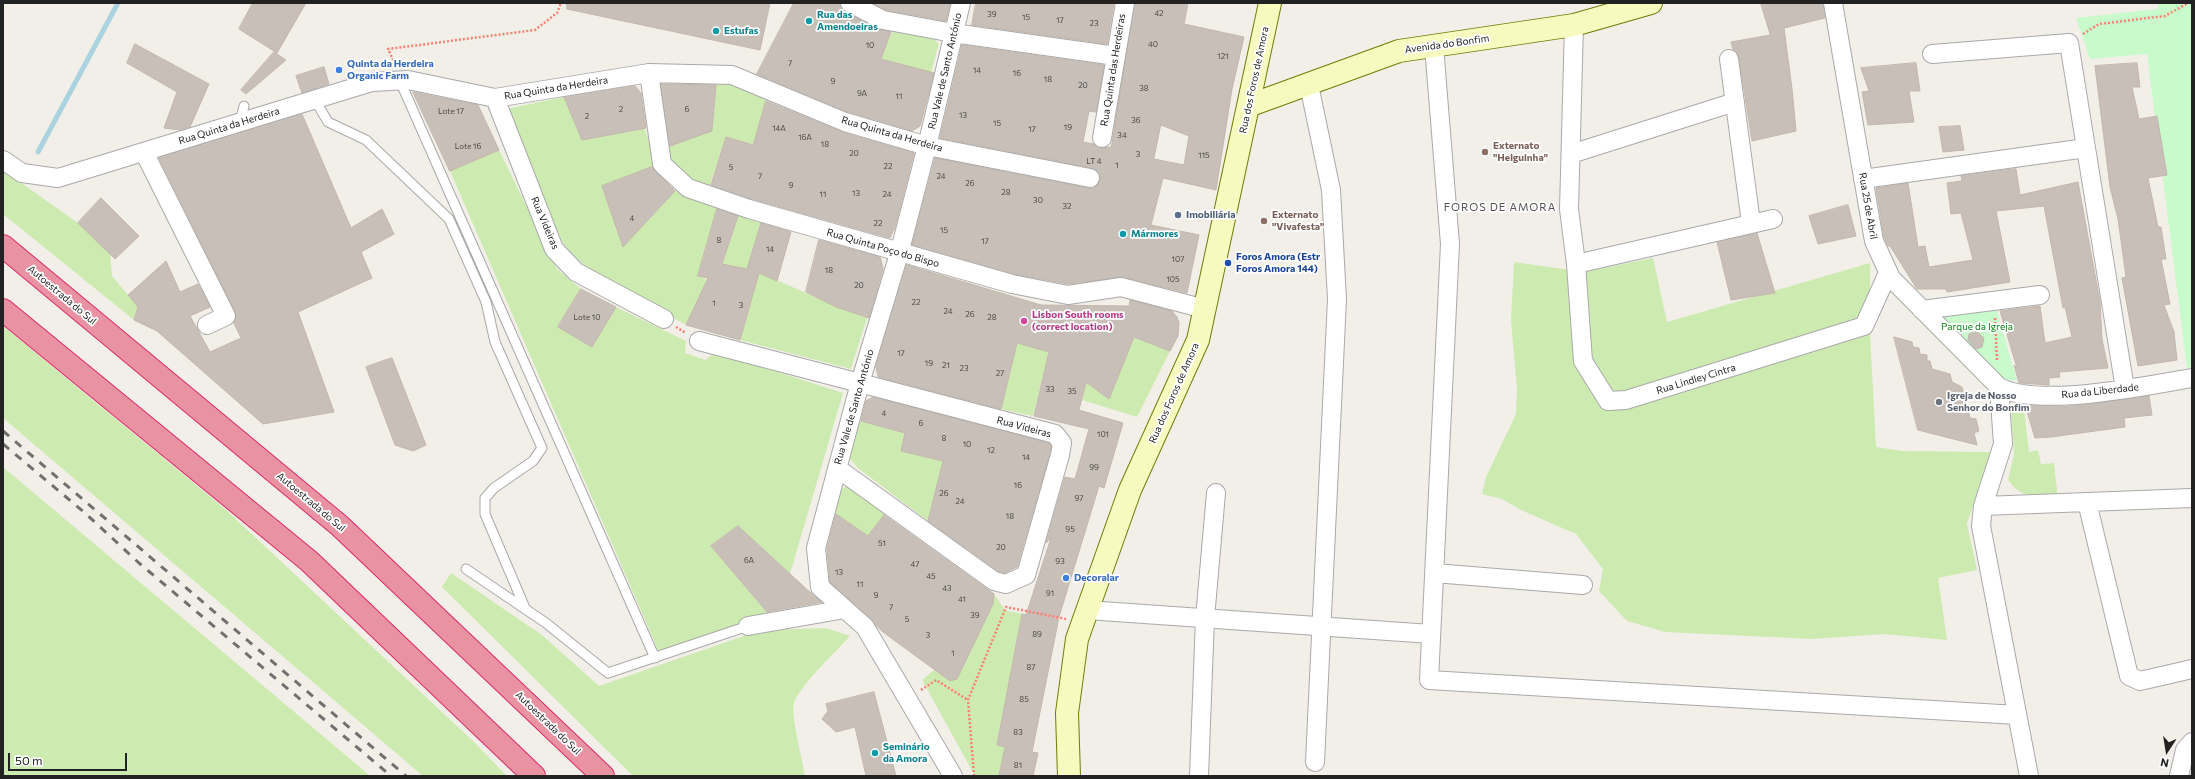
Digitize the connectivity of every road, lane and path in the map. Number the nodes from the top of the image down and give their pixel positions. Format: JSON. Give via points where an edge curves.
{"nodes":[{"id":1,"x":561,"y":3,"type":"edge"},
{"id":2,"x":850,"y":3,"type":"edge"},
{"id":3,"x":961,"y":3,"type":"edge"},
{"id":4,"x":1124,"y":3,"type":"edge"},
{"id":5,"x":1270,"y":3,"type":"edge"},
{"id":6,"x":1651,"y":3,"type":"edge"},
{"id":7,"x":1833,"y":3,"type":"edge"},
{"id":8,"x":2188,"y":3,"type":"edge"},
{"id":9,"x":1574,"y":25,"type":"junction"},
{"id":10,"x":953,"y":33,"type":"junction"},
{"id":11,"x":2069,"y":43,"type":"junction"},
{"id":12,"x":1434,"y":46,"type":"junction"},
{"id":13,"x":1932,"y":54,"type":"dead end"},
{"id":14,"x":1116,"y":56,"type":"junction"},
{"id":15,"x":1730,"y":59,"type":"dead end"},
{"id":16,"x":649,"y":73,"type":"junction"},
{"id":17,"x":398,"y":74,"type":"junction"},
{"id":18,"x":1309,"y":85,"type":"junction"},
{"id":19,"x":495,"y":98,"type":"junction"},
{"id":20,"x":315,"y":100,"type":"junction"},
{"id":21,"x":1735,"y":102,"type":"junction"},
{"id":22,"x":1248,"y":106,"type":"junction"},
{"id":23,"x":1102,"y":138,"type":"dead end"},
{"id":24,"x":927,"y":146,"type":"junction"},
{"id":25,"x":2086,"y":148,"type":"junction"},
{"id":26,"x":144,"y":152,"type":"junction"},
{"id":27,"x":1571,"y":154,"type":"junction"},
{"id":28,"x":3,"y":160,"type":"edge"},
{"id":29,"x":1090,"y":178,"type":"dead end"},
{"id":30,"x":1863,"y":179,"type":"junction"},
{"id":31,"x":1773,"y":219,"type":"dead end"},
{"id":32,"x":1752,"y":223,"type":"junction"},
{"id":33,"x":3,"y":246,"type":"edge"},
{"id":34,"x":899,"y":254,"type":"junction"},
{"id":35,"x":1576,"y":264,"type":"junction"},
{"id":36,"x":1888,"y":272,"type":"junction"},
{"id":37,"x":2040,"y":295,"type":"dead end"},
{"id":38,"x":1994,"y":301,"type":"junction"},
{"id":39,"x":1205,"y":309,"type":"junction"},
{"id":40,"x":3,"y":310,"type":"edge"},
{"id":41,"x":1922,"y":310,"type":"junction"},
{"id":42,"x":664,"y":320,"type":"joint"},
{"id":43,"x":207,"y":325,"type":"dead end"},
{"id":44,"x":699,"y":342,"type":"joint"},
{"id":45,"x":2192,"y":378,"type":"edge"},
{"id":46,"x":860,"y":384,"type":"junction"},
{"id":47,"x":2125,"y":389,"type":"junction"},
{"id":48,"x":2003,"y":390,"type":"junction"},
{"id":49,"x":837,"y":468,"type":"junction"},
{"id":50,"x":1216,"y":493,"type":"dead end"},
{"id":51,"x":2192,"y":498,"type":"edge"},
{"id":52,"x":2087,"y":502,"type":"junction"},
{"id":53,"x":1983,"y":506,"type":"junction"},
{"id":54,"x":466,"y":569,"type":"dead end"},
{"id":55,"x":1434,"y":573,"type":"junction"},
{"id":56,"x":1583,"y":585,"type":"dead end"},
{"id":57,"x":525,"y":608,"type":"junction"},
{"id":58,"x":845,"y":609,"type":"junction"},
{"id":59,"x":1085,"y":616,"type":"junction"},
{"id":60,"x":1205,"y":618,"type":"junction"},
{"id":61,"x":748,"y":626,"type":"joint"},
{"id":62,"x":1321,"y":626,"type":"junction"},
{"id":63,"x":1432,"y":634,"type":"junction"},
{"id":64,"x":655,"y":658,"type":"junction"},
{"id":65,"x":2192,"y":669,"type":"edge"},
{"id":66,"x":908,"y":698,"type":"junction"},
{"id":67,"x":968,"y":700,"type":"junction"},
{"id":68,"x":2017,"y":715,"type":"junction"},
{"id":69,"x":2192,"y":742,"type":"edge"},
{"id":70,"x":1316,"y":762,"type":"dead end"},
{"id":71,"x":534,"y":776,"type":"edge"},
{"id":72,"x":603,"y":776,"type":"edge"},
{"id":73,"x":953,"y":776,"type":"edge"},
{"id":74,"x":974,"y":776,"type":"edge"},
{"id":75,"x":1069,"y":776,"type":"edge"},
{"id":76,"x":1199,"y":776,"type":"edge"},
{"id":77,"x":2029,"y":776,"type":"edge"},
{"id":78,"x":2179,"y":776,"type":"edge"}],
"edges":[{"from":1,"to":17,"type":"path","via":[[557,13],[535,30],[388,49]]},
{"from":2,"to":10,"type":"street","via":[[883,20]]},
{"from":3,"to":10,"type":"street","name":"Rua Vale de Santo António"},
{"from":4,"to":14,"type":"street","name":"Rua Quinta das Herdeiras"},
{"from":5,"to":22,"type":"main road","name":"Rua dos Foros de Amora"},
{"from":6,"to":9,"type":"main road","name":"Avenida do Bonfim"},
{"from":7,"to":30,"type":"street","name":"Rua 25 de Abril"},
{"from":8,"to":11,"type":"path","via":[[2165,16],[2099,24]]},
{"from":9,"to":12,"type":"main road","name":"Avenida do Bonfim"},
{"from":9,"to":27,"type":"street"},
{"from":10,"to":14,"type":"street"},
{"from":10,"to":24,"type":"street","name":"Rua Vale de Santo António"},
{"from":11,"to":13,"type":"street"},
{"from":11,"to":25,"type":"street"},
{"from":12,"to":18,"type":"main road","name":"Avenida do Bonfim","via":[[1400,50]]},
{"from":12,"to":55,"type":"street","via":[[1450,244]]},
{"from":14,"to":23,"type":"street","name":"Rua Quinta das Herdeiras"},
{"from":15,"to":21,"type":"street"},
{"from":16,"to":19,"type":"street","name":"Rua Quinta da Herdeira"},
{"from":16,"to":24,"type":"street","name":"Rua Quinta da Herdeira","via":[[732,75],[845,122]]},
{"from":16,"to":34,"type":"street","name":"Rua Quinta Poço do Bispo","via":[[662,164],[688,188]]},
{"from":17,"to":19,"type":"street","name":"Rua Quinta da Herdeira","via":[[408,80]]},
{"from":17,"to":20,"type":"street","name":"Rua Quinta da Herdeira"},
{"from":17,"to":64,"type":"lane"},
{"from":18,"to":22,"type":"main road","name":"Avenida do Bonfim"},
{"from":18,"to":62,"type":"street","via":[[1331,190],[1337,299]]},
{"from":19,"to":42,"type":"street","name":"Rua Videiras","via":[[554,249],[576,272]]},
{"from":20,"to":26,"type":"street","name":"Rua Quinta da Herdeira","via":[[242,114]]},
{"from":20,"to":57,"type":"lane","via":[[328,122],[366,140],[449,219],[486,302],[496,342],[542,448],[533,461],[494,488],[485,498],[485,514]]},
{"from":21,"to":27,"type":"street"},
{"from":21,"to":32,"type":"street"},
{"from":22,"to":39,"type":"main road","name":"Rua dos Foros de Amora"},
{"from":24,"to":29,"type":"street","name":"Rua Quinta da Herdeira"},
{"from":24,"to":34,"type":"street","name":"Rua Vale de Santo António"},
{"from":25,"to":30,"type":"street"},
{"from":25,"to":47,"type":"street"},
{"from":26,"to":28,"type":"street","name":"Rua Quinta da Herdeira","via":[[58,178],[22,173]]},
{"from":26,"to":43,"type":"street","via":[[226,316]]},
{"from":27,"to":35,"type":"street","via":[[1569,209]]},
{"from":30,"to":36,"type":"street","name":"Rua 25 de Abril","via":[[1874,241]]},
{"from":31,"to":32,"type":"street"},
{"from":32,"to":35,"type":"street"},
{"from":33,"to":72,"type":"highway","name":"Autoestrada do Sul","via":[[340,526]]},
{"from":34,"to":39,"type":"street","name":"Rua Quinta Poço do Bispo","via":[[1012,284],[1068,295],[1121,287]]},
{"from":34,"to":46,"type":"street","name":"Rua Vale de Santo António"},
{"from":35,"to":36,"type":"street","name":"Rua Lindley Cintra","via":[[1583,361],[1608,401],[1626,400],[1864,326]]},
{"from":36,"to":41,"type":"street","name":"Rua 25 de Abril"},
{"from":37,"to":38,"type":"street"},
{"from":38,"to":41,"type":"street"},
{"from":38,"to":48,"type":"path"},
{"from":39,"to":59,"type":"main road","name":"Rua dos Foros de Amora","via":[[1198,340],[1130,490]]},
{"from":40,"to":71,"type":"highway","via":[[309,561]]},
{"from":41,"to":48,"type":"street","name":"Rua 25 de Abril"},
{"from":42,"to":44,"type":"path"},
{"from":44,"to":46,"type":"street","name":"Rua Videiras"},
{"from":45,"to":47,"type":"street","name":"Rua da Liberdade"},
{"from":46,"to":49,"type":"street","name":"Rua Vale de Santo António"},
{"from":46,"to":49,"type":"street","name":"Rua Videiras","via":[[1055,434],[1062,443],[1060,455],[1026,574],[1006,584],[994,581]]},
{"from":47,"to":48,"type":"street","name":"Rua da Liberdade","via":[[2038,397]]},
{"from":48,"to":53,"type":"street","via":[[2003,444]]},
{"from":49,"to":58,"type":"street","name":"Rua Vale de Santo António","via":[[816,548],[820,587]]},
{"from":50,"to":60,"type":"street"},
{"from":51,"to":52,"type":"street"},
{"from":52,"to":53,"type":"street"},
{"from":52,"to":65,"type":"street","via":[[2129,676],[2140,681]]},
{"from":53,"to":68,"type":"street","via":[[1981,526]]},
{"from":54,"to":57,"type":"lane"},
{"from":55,"to":56,"type":"street"},
{"from":55,"to":63,"type":"street"},
{"from":57,"to":64,"type":"lane","via":[[608,673]]},
{"from":58,"to":61,"type":"street"},
{"from":58,"to":66,"type":"street","name":"Rua Vale de Santo António","via":[[865,627]]},
{"from":59,"to":60,"type":"street"},
{"from":59,"to":67,"type":"path","via":[[1006,607]]},
{"from":59,"to":75,"type":"main road","name":"Rua dos Foros de Amora","via":[[1077,639],[1067,713]]},
{"from":60,"to":62,"type":"street"},
{"from":60,"to":76,"type":"street"},
{"from":61,"to":64,"type":"lane"},
{"from":62,"to":63,"type":"street"},
{"from":62,"to":70,"type":"street"},
{"from":63,"to":68,"type":"street","via":[[1429,680]]},
{"from":66,"to":67,"type":"path","via":[[936,680]]},
{"from":66,"to":73,"type":"street","name":"Rua Vale de Santo António"},
{"from":67,"to":74,"type":"path"},
{"from":68,"to":77,"type":"street"},
{"from":69,"to":78,"type":"street","via":[[2185,750]]}]}
